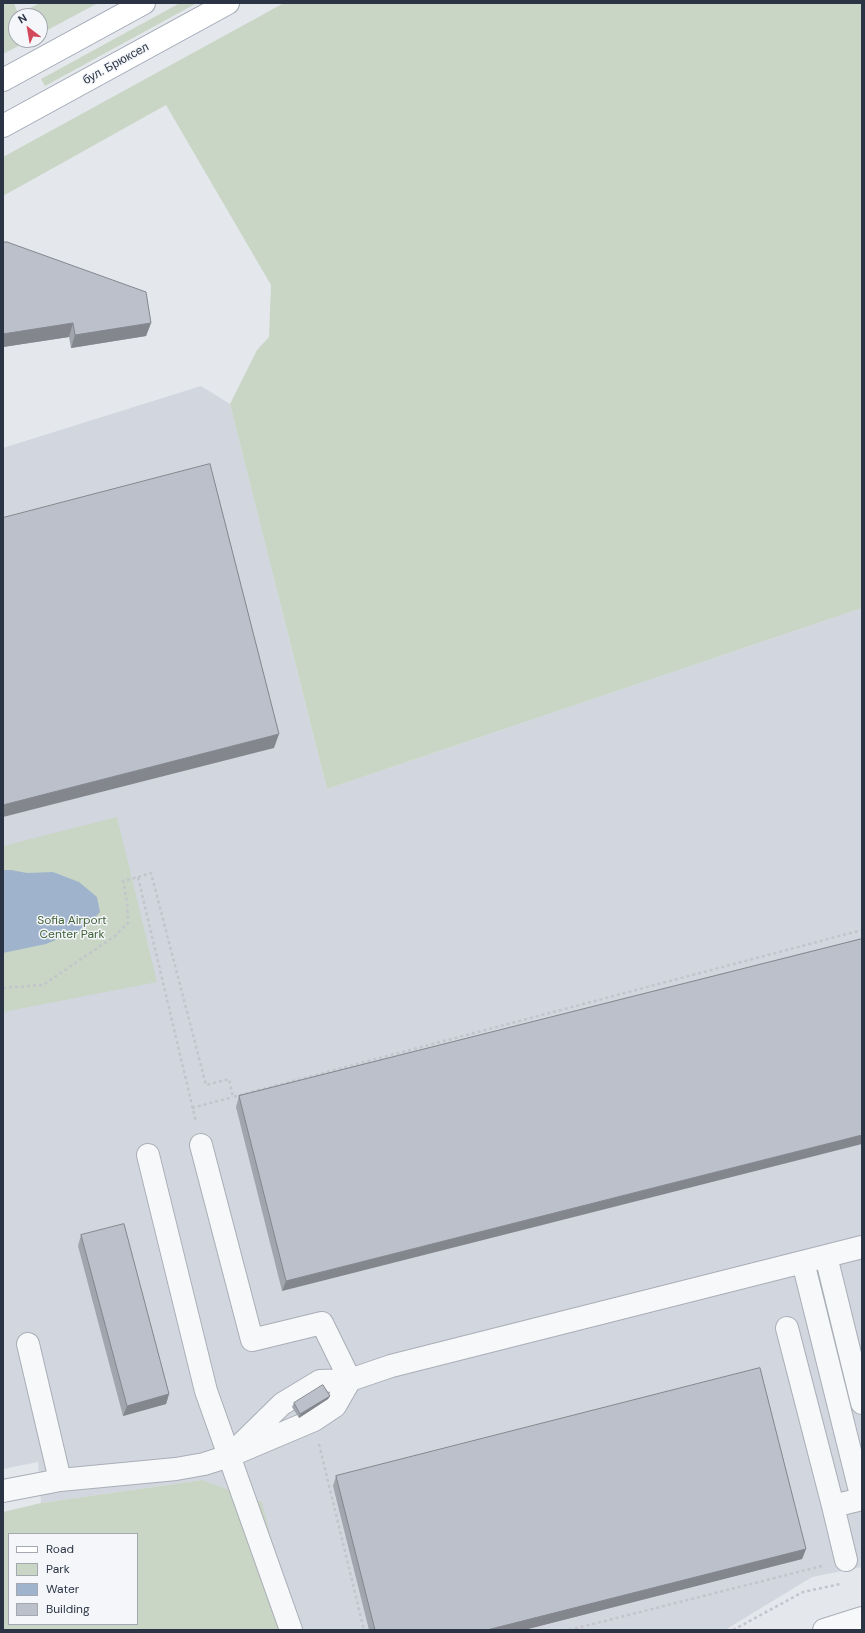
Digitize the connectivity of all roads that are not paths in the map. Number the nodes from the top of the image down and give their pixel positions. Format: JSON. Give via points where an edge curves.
{"nodes":[{"id":1,"x":144,"y":3,"type":"edge"},
{"id":2,"x":228,"y":3,"type":"edge"},
{"id":3,"x":3,"y":80,"type":"edge"},
{"id":4,"x":3,"y":126,"type":"edge"},
{"id":5,"x":201,"y":1145,"type":"road end"},
{"id":6,"x":148,"y":1154,"type":"dead end"},
{"id":7,"x":862,"y":1247,"type":"edge"},
{"id":8,"x":826,"y":1256,"type":"junction"},
{"id":9,"x":803,"y":1262,"type":"junction"},
{"id":10,"x":787,"y":1328,"type":"dead end"},
{"id":11,"x":28,"y":1344,"type":"dead end"},
{"id":12,"x":350,"y":1380,"type":"junction"},
{"id":13,"x":862,"y":1403,"type":"edge"},
{"id":14,"x":229,"y":1456,"type":"junction"},
{"id":15,"x":60,"y":1480,"type":"junction"},
{"id":16,"x":3,"y":1491,"type":"edge"},
{"id":17,"x":862,"y":1499,"type":"edge"},
{"id":18,"x":833,"y":1506,"type":"junction"},
{"id":19,"x":846,"y":1560,"type":"road end"},
{"id":20,"x":862,"y":1618,"type":"edge"},
{"id":21,"x":291,"y":1630,"type":"edge"},
{"id":22,"x":824,"y":1630,"type":"edge"}],
"edges":[{"from":1,"to":3,"type":"main road"},
{"from":2,"to":4,"type":"main road","name":"бул. Брюксел"},
{"from":5,"to":12,"type":"lane","via":[[252,1340],[322,1323]]},
{"from":6,"to":14,"type":"lane","via":[[206,1390]]},
{"from":7,"to":8,"type":"lane"},
{"from":8,"to":9,"type":"lane"},
{"from":8,"to":13,"type":"lane"},
{"from":9,"to":12,"type":"lane","via":[[391,1366]]},
{"from":9,"to":17,"type":"lane"},
{"from":10,"to":18,"type":"lane"},
{"from":11,"to":15,"type":"lane"},
{"from":12,"to":14,"type":"lane","via":[[335,1406],[314,1420]]},
{"from":12,"to":14,"type":"lane","via":[[320,1381],[282,1404]]},
{"from":14,"to":15,"type":"lane","via":[[176,1469]]},
{"from":14,"to":21,"type":"lane"},
{"from":15,"to":16,"type":"lane"},
{"from":17,"to":18,"type":"lane"},
{"from":18,"to":19,"type":"lane"},
{"from":20,"to":22,"type":"lane"}]}
